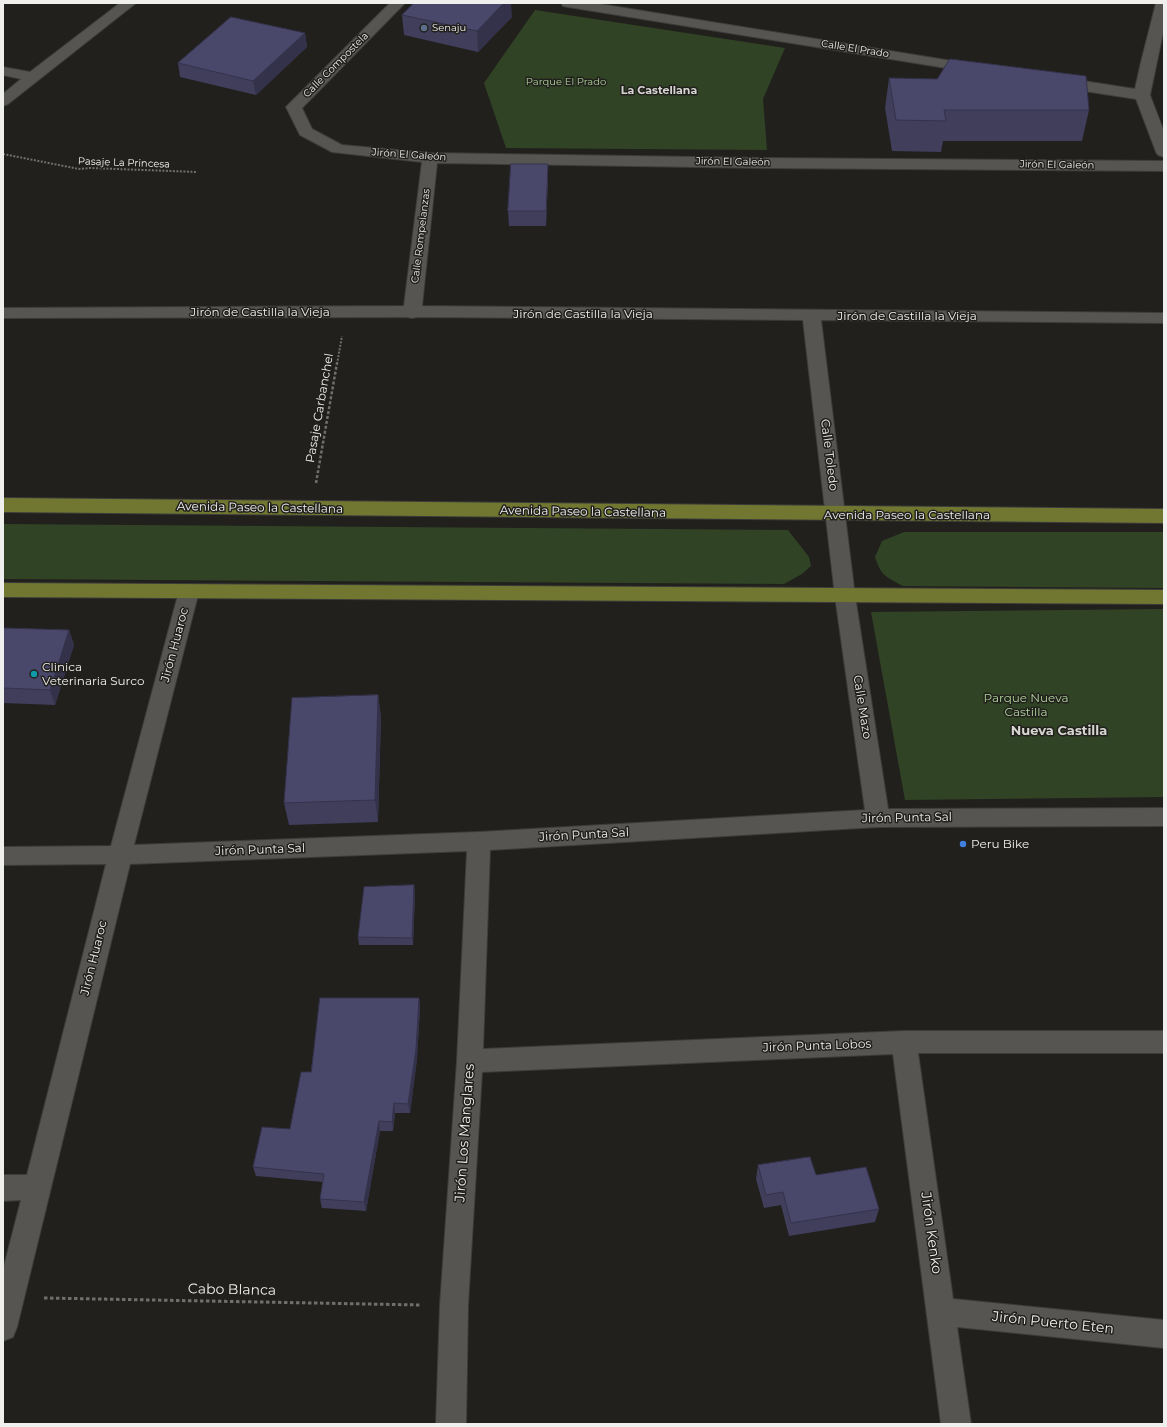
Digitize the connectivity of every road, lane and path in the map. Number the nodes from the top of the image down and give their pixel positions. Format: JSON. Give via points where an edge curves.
{"nodes":[{"id":1,"x":129,"y":3,"type":"edge"},
{"id":2,"x":568,"y":3,"type":"edge"},
{"id":3,"x":1163,"y":3,"type":"edge"},
{"id":4,"x":390,"y":5,"type":"edge"},
{"id":5,"x":3,"y":71,"type":"edge"},
{"id":6,"x":994,"y":71,"type":"edge"},
{"id":7,"x":31,"y":77,"type":"junction"},
{"id":8,"x":1041,"y":79,"type":"edge"},
{"id":9,"x":1142,"y":95,"type":"junction"},
{"id":10,"x":3,"y":101,"type":"edge"},
{"id":11,"x":306,"y":132,"type":"joint"},
{"id":12,"x":1164,"y":152,"type":"edge"},
{"id":13,"x":3,"y":154,"type":"edge"},
{"id":14,"x":430,"y":158,"type":"junction"},
{"id":15,"x":1164,"y":166,"type":"edge"},
{"id":16,"x":197,"y":172,"type":"dead end"},
{"id":17,"x":346,"y":311,"type":"junction"},
{"id":18,"x":3,"y":313,"type":"edge"},
{"id":19,"x":412,"y":313,"type":"junction"},
{"id":20,"x":811,"y":315,"type":"junction"},
{"id":21,"x":1164,"y":318,"type":"edge"},
{"id":22,"x":3,"y":505,"type":"edge"},
{"id":23,"x":311,"y":509,"type":"junction"},
{"id":24,"x":836,"y":514,"type":"junction"},
{"id":25,"x":1164,"y":516,"type":"edge"},
{"id":26,"x":3,"y":590,"type":"edge"},
{"id":27,"x":189,"y":591,"type":"junction"},
{"id":28,"x":845,"y":596,"type":"junction"},
{"id":29,"x":1164,"y":597,"type":"edge"},
{"id":30,"x":1164,"y":817,"type":"edge"},
{"id":31,"x":878,"y":818,"type":"junction"},
{"id":32,"x":479,"y":841,"type":"junction"},
{"id":33,"x":3,"y":856,"type":"edge"},
{"id":34,"x":120,"y":856,"type":"junction"},
{"id":35,"x":904,"y":1042,"type":"junction"},
{"id":36,"x":1164,"y":1042,"type":"edge"},
{"id":37,"x":470,"y":1061,"type":"junction"},
{"id":38,"x":37,"y":1187,"type":"junction"},
{"id":39,"x":3,"y":1188,"type":"edge"},
{"id":40,"x":10,"y":1298,"type":"junction"},
{"id":41,"x":454,"y":1305,"type":"junction"},
{"id":42,"x":942,"y":1312,"type":"junction"},
{"id":43,"x":3,"y":1327,"type":"edge"},
{"id":44,"x":1164,"y":1334,"type":"edge"},
{"id":45,"x":451,"y":1424,"type":"edge"},
{"id":46,"x":956,"y":1424,"type":"edge"}],
"edges":[{"from":1,"to":7,"type":"street"},
{"from":2,"to":6,"type":"street","name":"Calle El Prado"},
{"from":3,"to":9,"type":"street"},
{"from":4,"to":11,"type":"street","name":"Calle Compostela","via":[[294,107]]},
{"from":5,"to":7,"type":"street"},
{"from":7,"to":10,"type":"street"},
{"from":8,"to":9,"type":"street"},
{"from":9,"to":12,"type":"street"},
{"from":11,"to":14,"type":"street","name":"Jirón El Galeón","via":[[338,149]]},
{"from":13,"to":16,"type":"path","name":"Pasaje La Princesa","via":[[79,169]]},
{"from":14,"to":15,"type":"street","name":"Jirón El Galeón"},
{"from":14,"to":19,"type":"street","name":"Calle Rompelanzas"},
{"from":17,"to":18,"type":"street","name":"Jirón de Castilla la Vieja"},
{"from":17,"to":19,"type":"street","name":"Jirón de Castilla la Vieja"},
{"from":17,"to":23,"type":"path","name":"Pasaje Carbanchel"},
{"from":19,"to":20,"type":"street","name":"Jirón de Castilla la Vieja"},
{"from":20,"to":21,"type":"street","name":"Jirón de Castilla la Vieja"},
{"from":20,"to":24,"type":"street","name":"Calle Toledo"},
{"from":22,"to":23,"type":"main road","name":"Avenida Paseo la Castellana"},
{"from":23,"to":24,"type":"main road","name":"Avenida Paseo la Castellana"},
{"from":24,"to":25,"type":"main road","name":"Avenida Paseo la Castellana"},
{"from":24,"to":28,"type":"street","name":"Calle Toledo"},
{"from":26,"to":27,"type":"main road"},
{"from":27,"to":28,"type":"main road"},
{"from":27,"to":34,"type":"street","name":"Jirón Huaroc"},
{"from":28,"to":29,"type":"main road"},
{"from":28,"to":31,"type":"street","name":"Calle Mazo"},
{"from":30,"to":31,"type":"street","name":"Jirón Punta Sal"},
{"from":31,"to":32,"type":"street","name":"Jirón Punta Sal"},
{"from":32,"to":34,"type":"street","name":"Jirón Punta Sal"},
{"from":32,"to":37,"type":"street","name":"Jirón Los Manglares"},
{"from":33,"to":34,"type":"street","name":"Jirón Punta Sal"},
{"from":34,"to":38,"type":"street","name":"Jirón Huaroc"},
{"from":35,"to":36,"type":"street","name":"Jirón Punta Lobos"},
{"from":35,"to":37,"type":"street","name":"Jirón Punta Lobos"},
{"from":35,"to":42,"type":"street","name":"Jirón Kenko"},
{"from":37,"to":41,"type":"street","name":"Jirón Los Manglares"},
{"from":38,"to":39,"type":"street"},
{"from":38,"to":40,"type":"street","name":"Jirón Huaroc"},
{"from":40,"to":41,"type":"path","name":"Cabo Blanca"},
{"from":40,"to":43,"type":"street","name":"Jirón Huaroc"},
{"from":41,"to":45,"type":"street","name":"Jirón Los Manglares"},
{"from":42,"to":44,"type":"street","name":"Jirón Puerto Eten"},
{"from":42,"to":46,"type":"street","name":"Jirón Kenko"}]}
